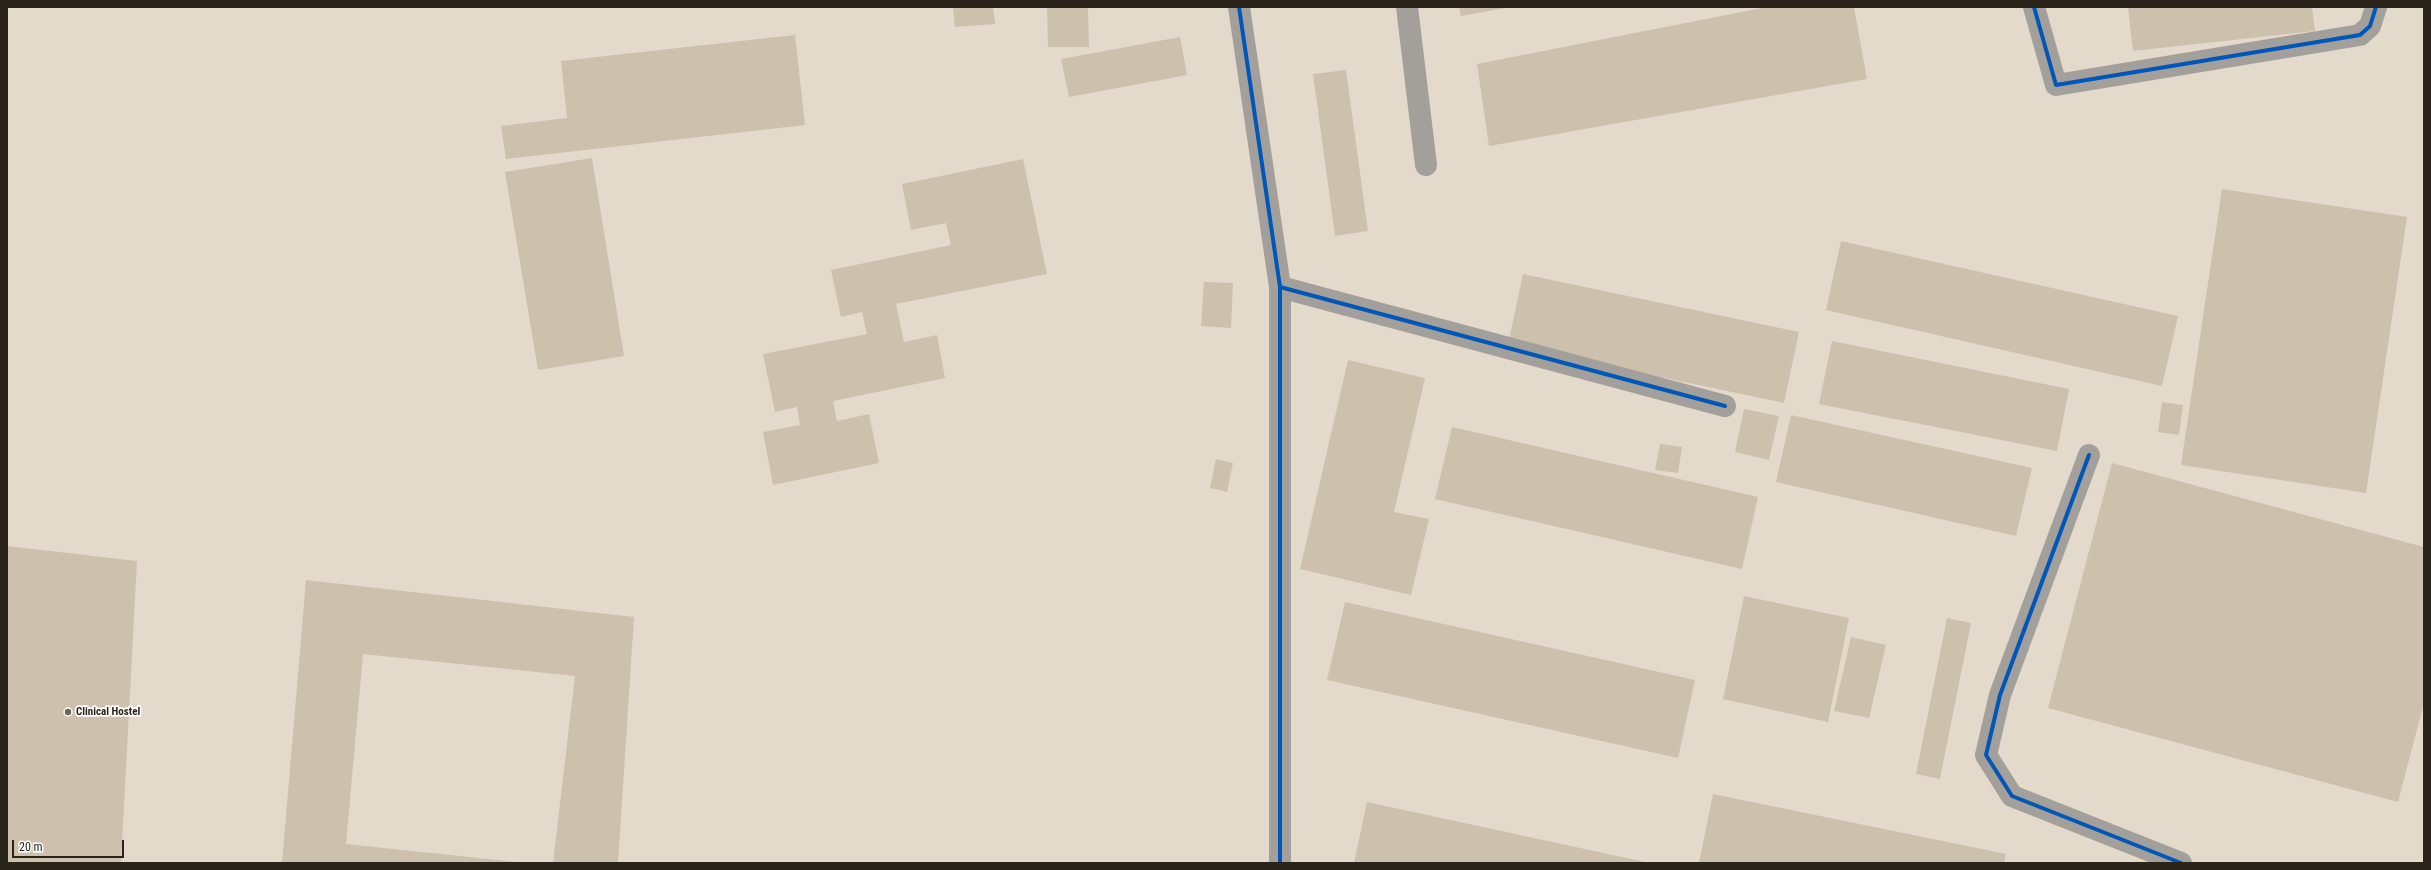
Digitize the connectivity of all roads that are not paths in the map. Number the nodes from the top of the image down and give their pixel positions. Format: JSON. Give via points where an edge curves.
{"nodes":[{"id":1,"x":1239,"y":7,"type":"edge"},
{"id":2,"x":1407,"y":7,"type":"edge"},
{"id":3,"x":2034,"y":7,"type":"edge"},
{"id":4,"x":2376,"y":7,"type":"edge"},
{"id":5,"x":1426,"y":165,"type":"dead end"},
{"id":6,"x":1280,"y":288,"type":"junction"},
{"id":7,"x":1725,"y":406,"type":"dead end"},
{"id":8,"x":2089,"y":455,"type":"dead end"},
{"id":9,"x":1280,"y":863,"type":"edge"},
{"id":10,"x":2180,"y":863,"type":"edge"}],
"edges":[{"from":1,"to":6,"type":"street"},
{"from":2,"to":5,"type":"street"},
{"from":3,"to":4,"type":"street","via":[[2056,85],[2360,35],[2370,26]]},
{"from":6,"to":7,"type":"street"},
{"from":6,"to":9,"type":"street"},
{"from":8,"to":10,"type":"street","via":[[2000,696],[1986,755],[2012,796]]}]}
